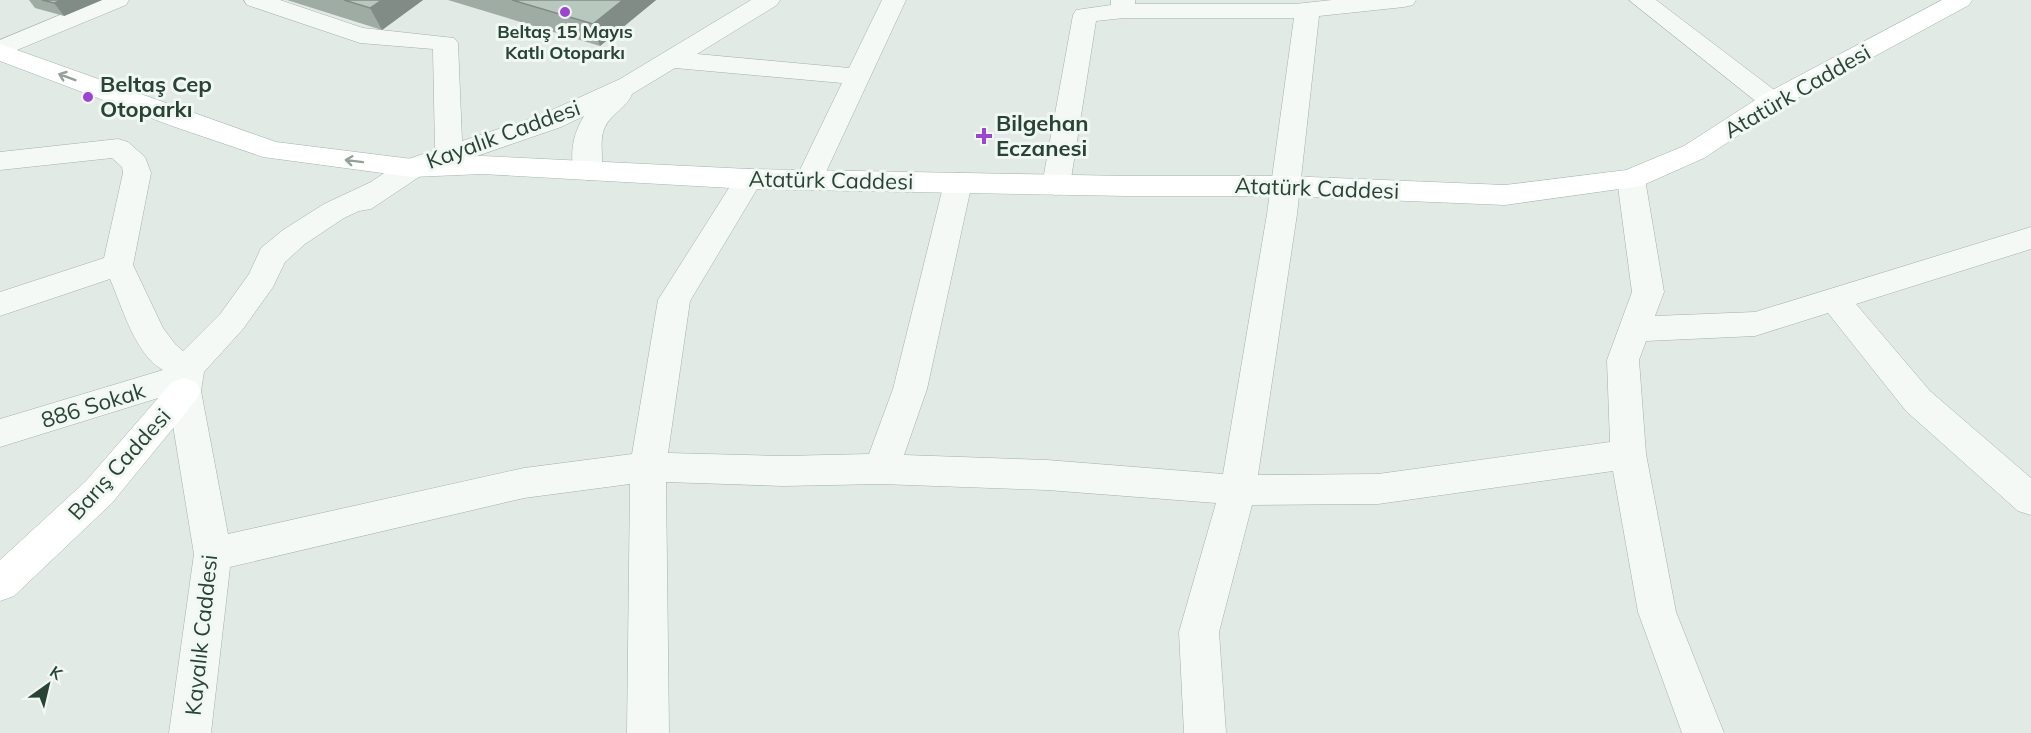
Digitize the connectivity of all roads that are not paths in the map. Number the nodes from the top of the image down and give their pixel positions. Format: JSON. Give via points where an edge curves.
{"nodes":[{"id":1,"x":117,"y":0,"type":"edge"},
{"id":2,"x":256,"y":0,"type":"edge"},
{"id":3,"x":768,"y":0,"type":"edge"},
{"id":4,"x":894,"y":0,"type":"edge"},
{"id":5,"x":1404,"y":0,"type":"edge"},
{"id":6,"x":1641,"y":0,"type":"edge"},
{"id":7,"x":1960,"y":0,"type":"edge"},
{"id":8,"x":1123,"y":6,"type":"edge"},
{"id":9,"x":1299,"y":7,"type":"edge"},
{"id":10,"x":0,"y":50,"type":"edge"},
{"id":11,"x":673,"y":60,"type":"junction"},
{"id":12,"x":859,"y":77,"type":"junction"},
{"id":13,"x":629,"y":85,"type":"junction"},
{"id":14,"x":1772,"y":100,"type":"junction"},
{"id":15,"x":450,"y":155,"type":"junction"},
{"id":16,"x":0,"y":161,"type":"edge"},
{"id":17,"x":482,"y":165,"type":"junction"},
{"id":18,"x":412,"y":168,"type":"junction"},
{"id":19,"x":588,"y":171,"type":"junction"},
{"id":20,"x":627,"y":174,"type":"junction"},
{"id":21,"x":749,"y":178,"type":"junction"},
{"id":22,"x":1631,"y":179,"type":"junction"},
{"id":23,"x":809,"y":180,"type":"junction"},
{"id":24,"x":958,"y":183,"type":"junction"},
{"id":25,"x":1056,"y":185,"type":"junction"},
{"id":26,"x":1286,"y":186,"type":"junction"},
{"id":27,"x":2031,"y":238,"type":"edge"},
{"id":28,"x":118,"y":265,"type":"junction"},
{"id":29,"x":1833,"y":298,"type":"junction"},
{"id":30,"x":0,"y":304,"type":"edge"},
{"id":31,"x":1634,"y":329,"type":"junction"},
{"id":32,"x":186,"y":378,"type":"junction"},
{"id":33,"x":0,"y":433,"type":"edge"},
{"id":34,"x":1628,"y":454,"type":"junction"},
{"id":35,"x":648,"y":466,"type":"junction"},
{"id":36,"x":881,"y":469,"type":"junction"},
{"id":37,"x":1238,"y":490,"type":"junction"},
{"id":38,"x":2031,"y":500,"type":"edge"},
{"id":39,"x":213,"y":554,"type":"junction"},
{"id":40,"x":0,"y":584,"type":"edge"},
{"id":41,"x":190,"y":733,"type":"edge"},
{"id":42,"x":648,"y":733,"type":"edge"},
{"id":43,"x":1205,"y":733,"type":"edge"},
{"id":44,"x":1703,"y":733,"type":"edge"}],
"edges":[{"from":1,"to":10,"type":"street"},
{"from":2,"to":15,"type":"street","via":[[360,35],[445,42]]},
{"from":3,"to":11,"type":"street","name":"Kayalık Caddesi"},
{"from":4,"to":12,"type":"street"},
{"from":5,"to":9,"type":"street"},
{"from":6,"to":14,"type":"street"},
{"from":7,"to":14,"type":"main road","name":"Atatürk Caddesi"},
{"from":8,"to":9,"type":"street"},
{"from":8,"to":25,"type":"street","via":[[1085,15]]},
{"from":9,"to":26,"type":"street"},
{"from":18,"to":10,"type":"main road","name":"Atatürk Caddesi","one_way":true,"via":[[273,151]]},
{"from":11,"to":12,"type":"street"},
{"from":11,"to":13,"type":"street","name":"Kayalık Caddesi"},
{"from":12,"to":23,"type":"street"},
{"from":13,"to":15,"type":"street","name":"Kayalık Caddesi","via":[[551,121]]},
{"from":13,"to":19,"type":"street","name":"Kayalık Caddesi","via":[[593,120],[586,150]]},
{"from":14,"to":22,"type":"main road","name":"Atatürk Caddesi","via":[[1694,152]]},
{"from":15,"to":18,"type":"street","name":"Kayalık Caddesi"},
{"from":16,"to":28,"type":"street","via":[[118,148],[135,164],[137,173]]},
{"from":17,"to":18,"type":"main road","name":"Atatürk Caddesi"},
{"from":17,"to":19,"type":"main road","name":"Atatürk Caddesi"},
{"from":17,"to":20,"type":"main road","name":"Atatürk Caddesi","via":[[500,174],[587,180]]},
{"from":18,"to":32,"type":"street","name":"Kayalık Caddesi","via":[[299,244],[262,279]]},
{"from":19,"to":20,"type":"main road","name":"Atatürk Caddesi"},
{"from":20,"to":21,"type":"main road","name":"Atatürk Caddesi"},
{"from":21,"to":23,"type":"main road","name":"Atatürk Caddesi"},
{"from":21,"to":35,"type":"street","via":[[674,300]]},
{"from":22,"to":26,"type":"main road","name":"Atatürk Caddesi","via":[[1505,195]]},
{"from":22,"to":31,"type":"street","via":[[1648,292]]},
{"from":23,"to":24,"type":"main road","name":"Atatürk Caddesi"},
{"from":24,"to":25,"type":"main road","name":"Atatürk Caddesi"},
{"from":24,"to":36,"type":"street","via":[[910,389]]},
{"from":25,"to":26,"type":"main road","name":"Atatürk Caddesi"},
{"from":26,"to":37,"type":"street"},
{"from":27,"to":29,"type":"street"},
{"from":28,"to":30,"type":"street"},
{"from":28,"to":32,"type":"street","via":[[151,335]]},
{"from":29,"to":31,"type":"street","via":[[1755,324]]},
{"from":29,"to":38,"type":"street","via":[[1918,401]]},
{"from":31,"to":34,"type":"street","via":[[1623,360]]},
{"from":32,"to":33,"type":"street","name":"886 Sokak"},
{"from":32,"to":39,"type":"street","name":"Kayalık Caddesi"},
{"from":32,"to":40,"type":"main road","name":"Barış Caddesi","via":[[99,492]]},
{"from":34,"to":37,"type":"street","via":[[1378,489]]},
{"from":34,"to":44,"type":"street","via":[[1657,612]]},
{"from":35,"to":36,"type":"street","via":[[783,471]]},
{"from":35,"to":39,"type":"street","via":[[524,483]]},
{"from":35,"to":42,"type":"street"},
{"from":36,"to":37,"type":"street","via":[[1047,475]]},
{"from":37,"to":43,"type":"street","via":[[1199,632]]},
{"from":39,"to":41,"type":"street","name":"Kayalık Caddesi"}]}
